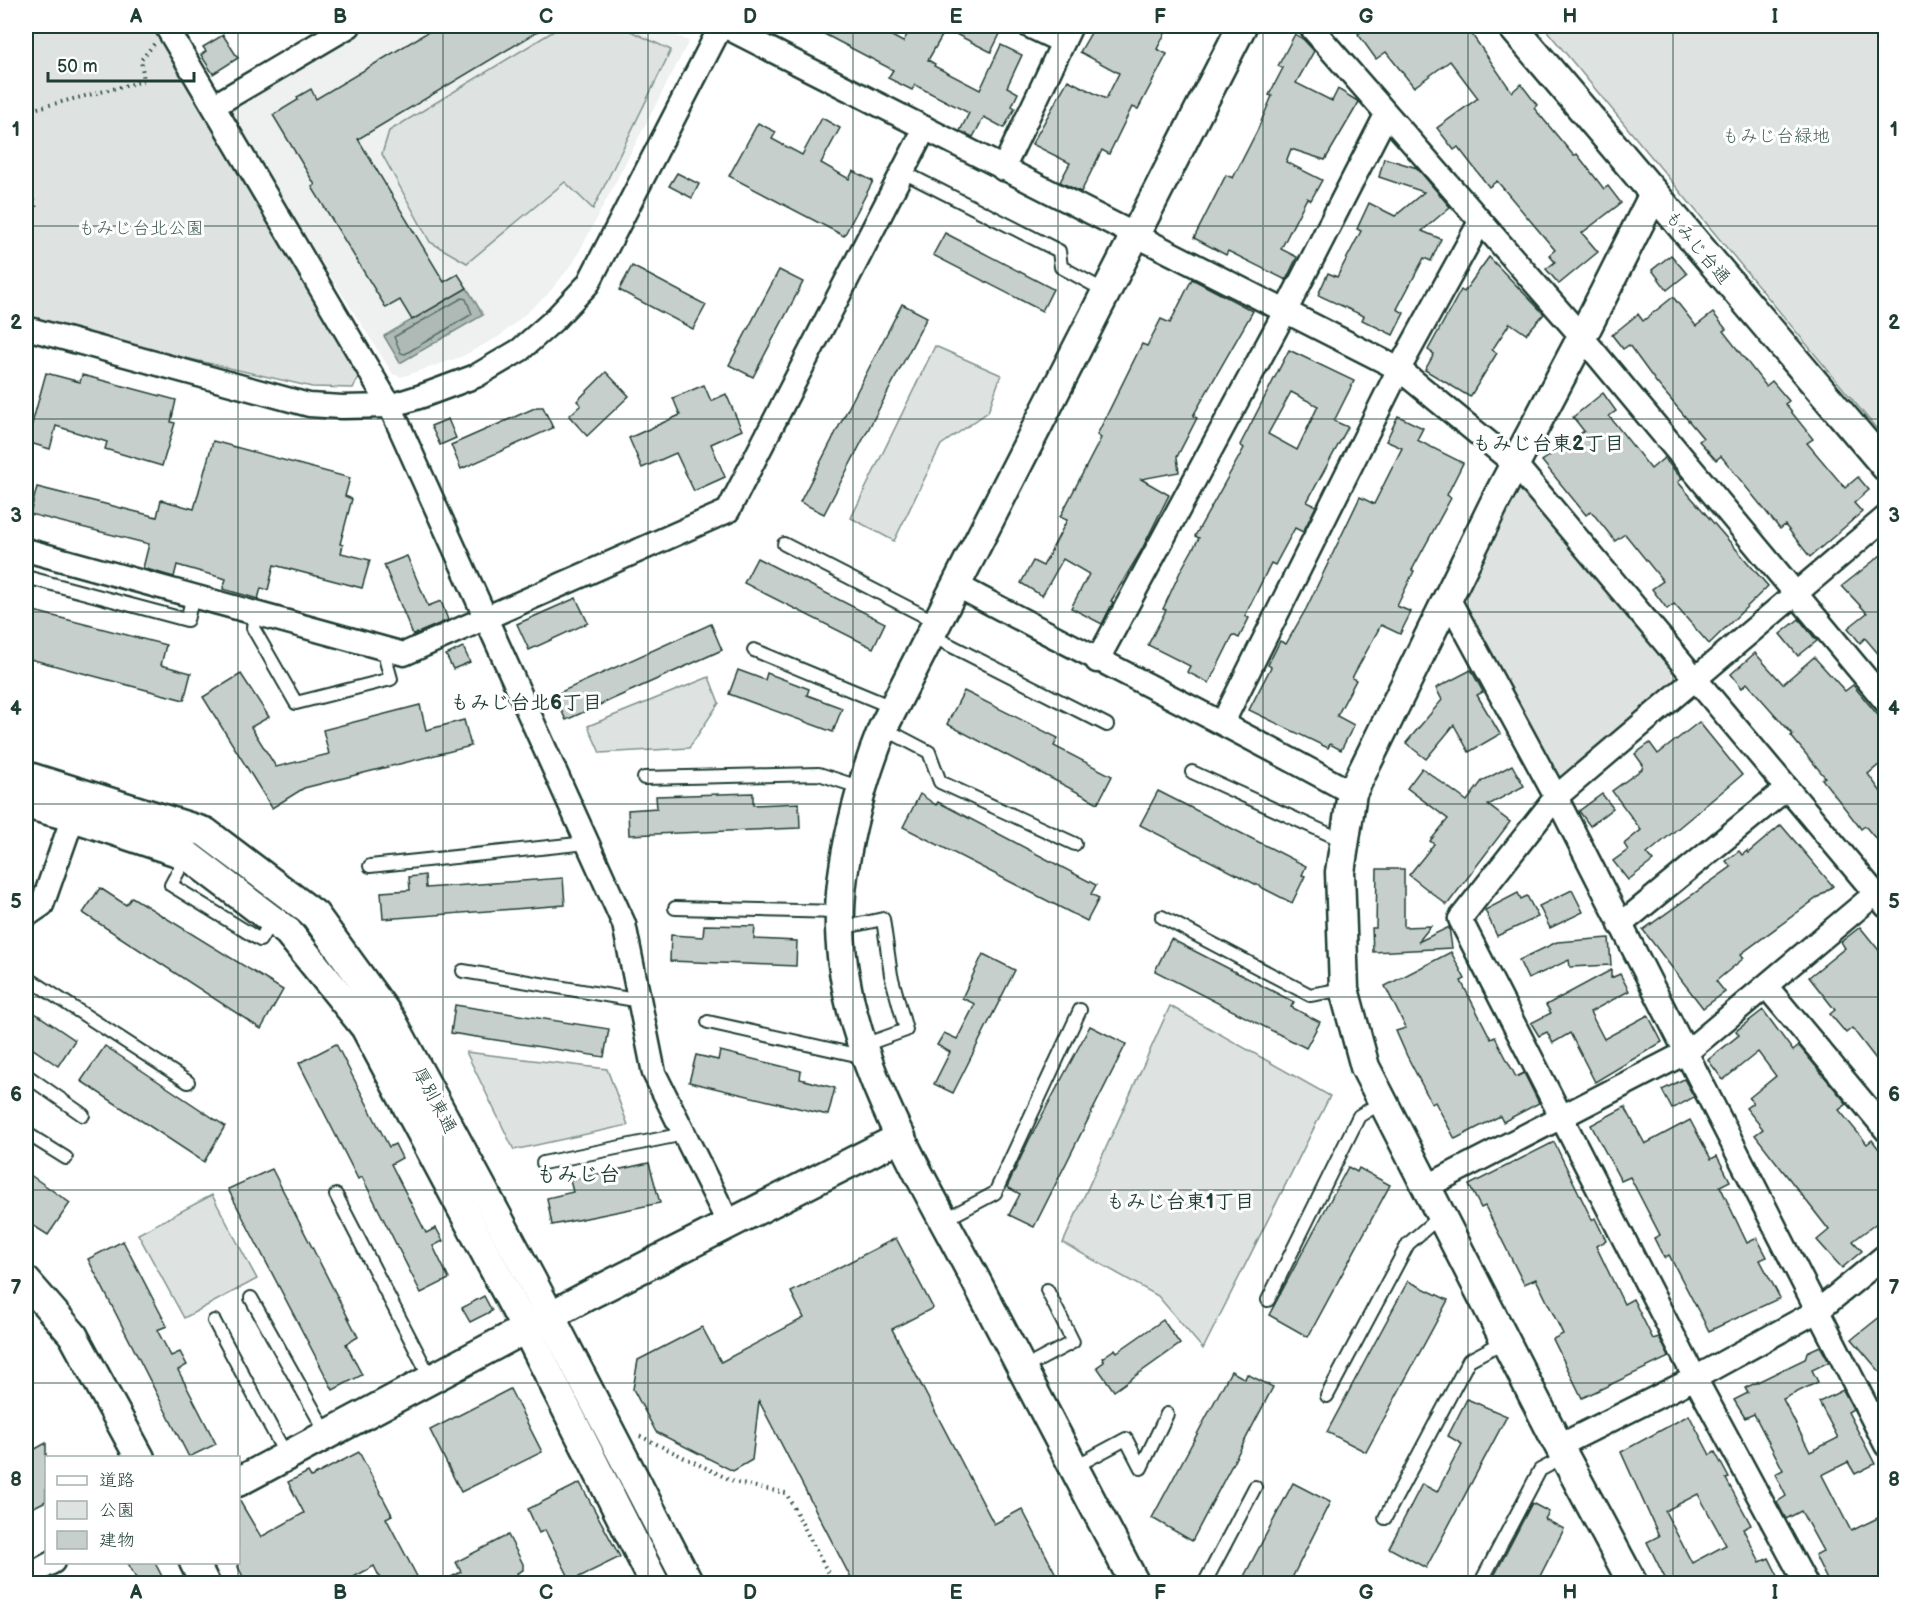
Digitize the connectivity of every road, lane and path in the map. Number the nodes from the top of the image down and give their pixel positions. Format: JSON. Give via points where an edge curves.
{"nodes":[{"id":1,"x":349,"y":26,"type":"edge"},
{"id":2,"x":723,"y":26,"type":"edge"},
{"id":3,"x":1029,"y":26,"type":"edge"},
{"id":4,"x":1242,"y":26,"type":"edge"},
{"id":5,"x":1310,"y":26,"type":"edge"},
{"id":6,"x":1512,"y":26,"type":"edge"},
{"id":7,"x":168,"y":30,"type":"edge"},
{"id":8,"x":1067,"y":34,"type":"edge"},
{"id":9,"x":215,"y":105,"type":"junction"},
{"id":10,"x":26,"y":111,"type":"edge"},
{"id":11,"x":1386,"y":115,"type":"junction"},
{"id":12,"x":925,"y":128,"type":"junction"},
{"id":13,"x":1003,"y":169,"type":"junction"},
{"id":14,"x":26,"y":171,"type":"edge"},
{"id":15,"x":901,"y":171,"type":"junction"},
{"id":16,"x":1654,"y":194,"type":"junction"},
{"id":17,"x":26,"y":207,"type":"edge"},
{"id":18,"x":1480,"y":222,"type":"junction"},
{"id":19,"x":1137,"y":236,"type":"junction"},
{"id":20,"x":1105,"y":291,"type":"junction"},
{"id":21,"x":1286,"y":310,"type":"junction"},
{"id":22,"x":26,"y":328,"type":"edge"},
{"id":23,"x":1582,"y":337,"type":"junction"},
{"id":24,"x":1399,"y":369,"type":"junction"},
{"id":25,"x":390,"y":406,"type":"junction"},
{"id":26,"x":1516,"y":465,"type":"junction"},
{"id":27,"x":1886,"y":467,"type":"edge"},
{"id":28,"x":1886,"y":517,"type":"edge"},
{"id":29,"x":784,"y":544,"type":"dead end"},
{"id":30,"x":26,"y":550,"type":"edge"},
{"id":31,"x":26,"y":577,"type":"edge"},
{"id":32,"x":958,"y":586,"type":"junction"},
{"id":33,"x":1795,"y":594,"type":"junction"},
{"id":34,"x":193,"y":596,"type":"junction"},
{"id":35,"x":1448,"y":598,"type":"junction"},
{"id":36,"x":255,"y":613,"type":"junction"},
{"id":37,"x":487,"y":619,"type":"junction"},
{"id":38,"x":935,"y":629,"type":"junction"},
{"id":39,"x":389,"y":650,"type":"junction"},
{"id":40,"x":754,"y":650,"type":"dead end"},
{"id":41,"x":1097,"y":661,"type":"junction"},
{"id":42,"x":1695,"y":679,"type":"junction"},
{"id":43,"x":1886,"y":702,"type":"edge"},
{"id":44,"x":889,"y":718,"type":"junction"},
{"id":45,"x":1223,"y":722,"type":"junction"},
{"id":46,"x":1107,"y":725,"type":"dead end"},
{"id":47,"x":1192,"y":772,"type":"dead end"},
{"id":48,"x":26,"y":776,"type":"edge"},
{"id":49,"x":644,"y":778,"type":"dead end"},
{"id":50,"x":862,"y":788,"type":"junction"},
{"id":51,"x":1787,"y":788,"type":"junction"},
{"id":52,"x":1352,"y":793,"type":"junction"},
{"id":53,"x":1556,"y":797,"type":"junction"},
{"id":54,"x":26,"y":804,"type":"edge"},
{"id":55,"x":73,"y":817,"type":"junction"},
{"id":56,"x":1345,"y":842,"type":"junction"},
{"id":57,"x":587,"y":843,"type":"junction"},
{"id":58,"x":1076,"y":844,"type":"dead end"},
{"id":59,"x":370,"y":866,"type":"dead end"},
{"id":60,"x":1880,"y":900,"type":"edge"},
{"id":61,"x":675,"y":908,"type":"dead end"},
{"id":62,"x":26,"y":916,"type":"edge"},
{"id":63,"x":1162,"y":917,"type":"dead end"},
{"id":64,"x":840,"y":920,"type":"junction"},
{"id":65,"x":1620,"y":925,"type":"junction"},
{"id":66,"x":463,"y":971,"type":"dead end"},
{"id":67,"x":26,"y":977,"type":"edge"},
{"id":68,"x":1766,"y":986,"type":"junction"},
{"id":69,"x":1344,"y":989,"type":"junction"},
{"id":70,"x":641,"y":1001,"type":"junction"},
{"id":71,"x":1080,"y":1010,"type":"dead end"},
{"id":72,"x":708,"y":1022,"type":"dead end"},
{"id":73,"x":866,"y":1051,"type":"junction"},
{"id":74,"x":1687,"y":1052,"type":"junction"},
{"id":75,"x":26,"y":1075,"type":"edge"},
{"id":76,"x":188,"y":1082,"type":"dead end"},
{"id":77,"x":1382,"y":1102,"type":"junction"},
{"id":78,"x":83,"y":1115,"type":"dead end"},
{"id":79,"x":1562,"y":1118,"type":"junction"},
{"id":80,"x":1886,"y":1130,"type":"edge"},
{"id":81,"x":26,"y":1133,"type":"edge"},
{"id":82,"x":684,"y":1134,"type":"junction"},
{"id":83,"x":901,"y":1137,"type":"junction"},
{"id":84,"x":66,"y":1158,"type":"dead end"},
{"id":85,"x":543,"y":1163,"type":"dead end"},
{"id":86,"x":1426,"y":1187,"type":"junction"},
{"id":87,"x":336,"y":1195,"type":"dead end"},
{"id":88,"x":1440,"y":1216,"type":"junction"},
{"id":89,"x":944,"y":1220,"type":"junction"},
{"id":90,"x":729,"y":1224,"type":"junction"},
{"id":91,"x":1886,"y":1255,"type":"edge"},
{"id":92,"x":26,"y":1281,"type":"edge"},
{"id":93,"x":1047,"y":1290,"type":"dead end"},
{"id":94,"x":251,"y":1298,"type":"dead end"},
{"id":95,"x":1268,"y":1300,"type":"dead end"},
{"id":96,"x":1819,"y":1310,"type":"junction"},
{"id":97,"x":214,"y":1321,"type":"dead end"},
{"id":98,"x":538,"y":1322,"type":"junction"},
{"id":99,"x":1505,"y":1341,"type":"junction"},
{"id":100,"x":1022,"y":1369,"type":"junction"},
{"id":101,"x":1695,"y":1378,"type":"junction"},
{"id":102,"x":430,"y":1379,"type":"junction"},
{"id":103,"x":1327,"y":1396,"type":"dead end"},
{"id":104,"x":1167,"y":1414,"type":"dead end"},
{"id":105,"x":633,"y":1433,"type":"dead end"},
{"id":106,"x":328,"y":1436,"type":"junction"},
{"id":107,"x":1885,"y":1441,"type":"edge"},
{"id":108,"x":1562,"y":1451,"type":"junction"},
{"id":109,"x":139,"y":1456,"type":"edge"},
{"id":110,"x":287,"y":1457,"type":"junction"},
{"id":111,"x":1074,"y":1467,"type":"junction"},
{"id":112,"x":240,"y":1481,"type":"edge"},
{"id":113,"x":1255,"y":1487,"type":"dead end"},
{"id":114,"x":1385,"y":1518,"type":"dead end"},
{"id":115,"x":51,"y":1564,"type":"edge"},
{"id":116,"x":195,"y":1564,"type":"edge"},
{"id":117,"x":684,"y":1574,"type":"edge"},
{"id":118,"x":30,"y":1578,"type":"edge"},
{"id":119,"x":652,"y":1582,"type":"edge"},
{"id":120,"x":205,"y":1584,"type":"edge"},
{"id":121,"x":834,"y":1584,"type":"edge"},
{"id":122,"x":1135,"y":1584,"type":"edge"},
{"id":123,"x":1204,"y":1584,"type":"edge"},
{"id":124,"x":1480,"y":1584,"type":"edge"},
{"id":125,"x":1634,"y":1584,"type":"edge"},
{"id":126,"x":1806,"y":1584,"type":"edge"}],
"edges":[{"from":1,"to":9,"type":"street"},
{"from":2,"to":12,"type":"street"},
{"from":2,"to":25,"type":"street","via":[[588,284],[520,350],[476,376]]},
{"from":3,"to":8,"type":"street"},
{"from":4,"to":19,"type":"street"},
{"from":5,"to":11,"type":"street"},
{"from":6,"to":16,"type":"street","name":"もみじ台通"},
{"from":7,"to":9,"type":"street"},
{"from":7,"to":10,"type":"path","via":[[141,60],[144,81]]},
{"from":8,"to":13,"type":"street"},
{"from":9,"to":25,"type":"street"},
{"from":11,"to":18,"type":"street"},
{"from":11,"to":21,"type":"street"},
{"from":12,"to":13,"type":"street"},
{"from":12,"to":15,"type":"street"},
{"from":13,"to":19,"type":"street"},
{"from":14,"to":17,"type":"path","via":[[36,209]]},
{"from":15,"to":20,"type":"lane","via":[[1059,251],[1061,267]]},
{"from":15,"to":37,"type":"street","via":[[728,512]]},
{"from":16,"to":23,"type":"street"},
{"from":16,"to":27,"type":"street","name":"もみじ台通"},
{"from":18,"to":23,"type":"street"},
{"from":18,"to":24,"type":"street"},
{"from":19,"to":20,"type":"street"},
{"from":19,"to":21,"type":"street"},
{"from":20,"to":32,"type":"street"},
{"from":21,"to":24,"type":"street"},
{"from":21,"to":41,"type":"street"},
{"from":22,"to":25,"type":"street","via":[[309,405]]},
{"from":23,"to":26,"type":"street"},
{"from":23,"to":33,"type":"street"},
{"from":24,"to":26,"type":"street"},
{"from":24,"to":45,"type":"street"},
{"from":25,"to":37,"type":"street"},
{"from":26,"to":35,"type":"street"},
{"from":26,"to":42,"type":"street"},
{"from":28,"to":33,"type":"street"},
{"from":29,"to":38,"type":"lane"},
{"from":30,"to":34,"type":"street"},
{"from":31,"to":34,"type":"lane","via":[[187,620]]},
{"from":32,"to":38,"type":"street"},
{"from":32,"to":41,"type":"street"},
{"from":33,"to":42,"type":"street"},
{"from":33,"to":43,"type":"street"},
{"from":34,"to":36,"type":"street"},
{"from":35,"to":52,"type":"street"},
{"from":35,"to":53,"type":"street"},
{"from":36,"to":39,"type":"street"},
{"from":36,"to":39,"type":"lane","via":[[253,627],[296,703],[391,679],[386,661]]},
{"from":37,"to":39,"type":"street","via":[[404,654]]},
{"from":37,"to":57,"type":"street"},
{"from":38,"to":44,"type":"street"},
{"from":38,"to":46,"type":"lane"},
{"from":40,"to":44,"type":"lane"},
{"from":41,"to":45,"type":"street"},
{"from":42,"to":51,"type":"street"},
{"from":42,"to":53,"type":"street"},
{"from":44,"to":50,"type":"street"},
{"from":44,"to":58,"type":"lane","via":[[929,752],[940,782]]},
{"from":45,"to":52,"type":"street"},
{"from":47,"to":56,"type":"lane"},
{"from":48,"to":98,"type":"street","name":"厚別東通","via":[[205,832],[315,915],[392,1021]]},
{"from":49,"to":50,"type":"lane","via":[[819,774]]},
{"from":50,"to":64,"type":"street","via":[[855,810]]},
{"from":51,"to":60,"type":"street"},
{"from":51,"to":65,"type":"street"},
{"from":52,"to":56,"type":"street"},
{"from":53,"to":65,"type":"street"},
{"from":53,"to":79,"type":"street","via":[[1460,919]]},
{"from":54,"to":55,"type":"street","name":"厚別東通"},
{"from":55,"to":62,"type":"street","via":[[42,905]]},
{"from":55,"to":98,"type":"street","name":"厚別東通","via":[[187,855],[288,932],[365,1027]]},
{"from":56,"to":69,"type":"street","via":[[1340,872]]},
{"from":57,"to":59,"type":"lane"},
{"from":57,"to":70,"type":"street","via":[[624,924]]},
{"from":60,"to":68,"type":"street"},
{"from":61,"to":64,"type":"lane"},
{"from":63,"to":69,"type":"lane","via":[[1310,995]]},
{"from":64,"to":73,"type":"street","via":[[851,1007]]},
{"from":64,"to":73,"type":"lane","via":[[883,919],[891,975],[906,1030]]},
{"from":65,"to":74,"type":"street"},
{"from":66,"to":70,"type":"lane"},
{"from":67,"to":76,"type":"lane"},
{"from":68,"to":74,"type":"street"},
{"from":68,"to":80,"type":"street"},
{"from":69,"to":77,"type":"street","via":[[1365,1067]]},
{"from":70,"to":82,"type":"street","via":[[654,1073]]},
{"from":71,"to":89,"type":"lane","via":[[995,1193]]},
{"from":72,"to":73,"type":"lane"},
{"from":73,"to":83,"type":"street"},
{"from":74,"to":79,"type":"street"},
{"from":74,"to":96,"type":"street"},
{"from":75,"to":78,"type":"lane"},
{"from":77,"to":86,"type":"street"},
{"from":77,"to":95,"type":"lane","via":[[1359,1116]]},
{"from":79,"to":86,"type":"street"},
{"from":79,"to":101,"type":"street"},
{"from":81,"to":84,"type":"lane"},
{"from":82,"to":85,"type":"lane"},
{"from":82,"to":90,"type":"street"},
{"from":83,"to":89,"type":"street"},
{"from":83,"to":90,"type":"street"},
{"from":86,"to":88,"type":"street"},
{"from":87,"to":102,"type":"lane"},
{"from":88,"to":99,"type":"street"},
{"from":88,"to":103,"type":"lane","via":[[1408,1244]]},
{"from":89,"to":100,"type":"street"},
{"from":90,"to":98,"type":"street"},
{"from":91,"to":96,"type":"street"},
{"from":92,"to":109,"type":"street","via":[[73,1335]]},
{"from":93,"to":100,"type":"lane","via":[[1073,1342]]},
{"from":94,"to":106,"type":"lane"},
{"from":96,"to":101,"type":"street"},
{"from":96,"to":107,"type":"street"},
{"from":97,"to":110,"type":"lane"},
{"from":98,"to":102,"type":"street"},
{"from":98,"to":117,"type":"street","name":"厚別東通"},
{"from":98,"to":119,"type":"street","name":"厚別東通"},
{"from":99,"to":108,"type":"street"},
{"from":99,"to":114,"type":"lane","via":[[1469,1360]]},
{"from":100,"to":111,"type":"street"},
{"from":101,"to":108,"type":"street"},
{"from":101,"to":126,"type":"street"},
{"from":102,"to":106,"type":"street"},
{"from":104,"to":111,"type":"lane","via":[[1141,1468],[1125,1439]]},
{"from":105,"to":121,"type":"path","via":[[737,1483],[786,1493]]},
{"from":106,"to":110,"type":"street"},
{"from":108,"to":124,"type":"lane","via":[[1540,1470]]},
{"from":108,"to":125,"type":"street"},
{"from":110,"to":112,"type":"street"},
{"from":111,"to":122,"type":"street"},
{"from":113,"to":123,"type":"lane"},
{"from":115,"to":118,"type":"street"},
{"from":116,"to":120,"type":"street"},
{"from":117,"to":119,"type":"street"}]}
